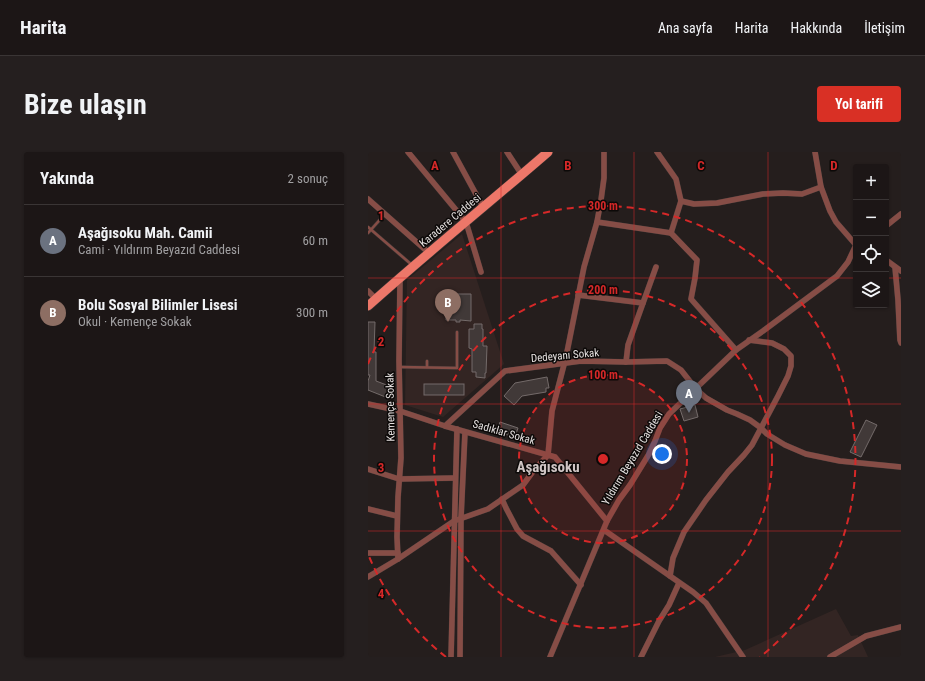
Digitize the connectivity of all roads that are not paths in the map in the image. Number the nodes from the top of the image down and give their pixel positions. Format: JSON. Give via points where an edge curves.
{"nodes":[{"id":1,"x":408,"y":152,"type":"edge"},
{"id":2,"x":453,"y":152,"type":"edge"},
{"id":3,"x":507,"y":152,"type":"edge"},
{"id":4,"x":548,"y":152,"type":"edge"},
{"id":5,"x":604,"y":152,"type":"edge"},
{"id":6,"x":657,"y":152,"type":"edge"},
{"id":7,"x":815,"y":152,"type":"edge"},
{"id":8,"x":522,"y":175,"type":"junction"},
{"id":9,"x":821,"y":188,"type":"junction"},
{"id":10,"x":368,"y":199,"type":"edge"},
{"id":11,"x":681,"y":201,"type":"junction"},
{"id":12,"x":483,"y":208,"type":"junction"},
{"id":13,"x":385,"y":214,"type":"junction"},
{"id":14,"x":901,"y":214,"type":"edge"},
{"id":15,"x":466,"y":222,"type":"junction"},
{"id":16,"x":597,"y":222,"type":"junction"},
{"id":17,"x":889,"y":224,"type":"edge"},
{"id":18,"x":368,"y":227,"type":"edge"},
{"id":19,"x":371,"y":230,"type":"junction"},
{"id":20,"x":368,"y":233,"type":"edge"},
{"id":21,"x":670,"y":233,"type":"junction"},
{"id":22,"x":853,"y":242,"type":"edge"},
{"id":23,"x":853,"y":251,"type":"edge"},
{"id":24,"x":429,"y":253,"type":"junction"},
{"id":25,"x":889,"y":262,"type":"edge"},
{"id":26,"x":414,"y":266,"type":"junction"},
{"id":27,"x":656,"y":267,"type":"dead end"},
{"id":28,"x":895,"y":267,"type":"junction"},
{"id":29,"x":901,"y":271,"type":"edge"},
{"id":30,"x":481,"y":272,"type":"dead end"},
{"id":31,"x":400,"y":279,"type":"junction"},
{"id":32,"x":368,"y":291,"type":"edge"},
{"id":33,"x":578,"y":295,"type":"junction"},
{"id":34,"x":376,"y":299,"type":"junction"},
{"id":35,"x":643,"y":303,"type":"junction"},
{"id":36,"x":368,"y":306,"type":"edge"},
{"id":37,"x":457,"y":332,"type":"dead end"},
{"id":38,"x":749,"y":340,"type":"junction"},
{"id":39,"x":901,"y":344,"type":"edge"},
{"id":40,"x":736,"y":350,"type":"junction"},
{"id":41,"x":427,"y":361,"type":"dead end"},
{"id":42,"x":626,"y":362,"type":"junction"},
{"id":43,"x":564,"y":363,"type":"junction"},
{"id":44,"x":399,"y":367,"type":"junction"},
{"id":45,"x":427,"y":367,"type":"junction"},
{"id":46,"x":696,"y":389,"type":"junction"},
{"id":47,"x":368,"y":404,"type":"edge"},
{"id":48,"x":400,"y":411,"type":"junction"},
{"id":49,"x":445,"y":426,"type":"junction"},
{"id":50,"x":761,"y":428,"type":"junction"},
{"id":51,"x":457,"y":429,"type":"junction"},
{"id":52,"x":465,"y":432,"type":"junction"},
{"id":53,"x":548,"y":455,"type":"junction"},
{"id":54,"x":901,"y":467,"type":"edge"},
{"id":55,"x":368,"y":469,"type":"edge"},
{"id":56,"x":455,"y":478,"type":"junction"},
{"id":57,"x":399,"y":479,"type":"junction"},
{"id":58,"x":502,"y":499,"type":"junction"},
{"id":59,"x":368,"y":509,"type":"edge"},
{"id":60,"x":397,"y":516,"type":"junction"},
{"id":61,"x":461,"y":518,"type":"junction"},
{"id":62,"x":454,"y":521,"type":"junction"},
{"id":63,"x":607,"y":521,"type":"junction"},
{"id":64,"x":604,"y":530,"type":"junction"},
{"id":65,"x":368,"y":553,"type":"edge"},
{"id":66,"x":398,"y":556,"type":"junction"},
{"id":67,"x":670,"y":576,"type":"junction"},
{"id":68,"x":368,"y":577,"type":"edge"},
{"id":69,"x":679,"y":583,"type":"junction"},
{"id":70,"x":581,"y":585,"type":"junction"},
{"id":71,"x":901,"y":627,"type":"edge"},
{"id":72,"x":451,"y":657,"type":"edge"},
{"id":73,"x":460,"y":657,"type":"edge"},
{"id":74,"x":550,"y":657,"type":"edge"},
{"id":75,"x":641,"y":657,"type":"edge"},
{"id":76,"x":743,"y":657,"type":"edge"},
{"id":77,"x":830,"y":657,"type":"edge"}],
"edges":[{"from":1,"to":15,"type":"street"},
{"from":2,"to":12,"type":"street"},
{"from":3,"to":8,"type":"street"},
{"from":4,"to":8,"type":"main road","name":"Karadere Caddesi"},
{"from":5,"to":16,"type":"street","via":[[604,178]]},
{"from":6,"to":11,"type":"street","via":[[676,179]]},
{"from":7,"to":9,"type":"street"},
{"from":8,"to":12,"type":"main road","name":"Karadere Caddesi"},
{"from":9,"to":11,"type":"street","via":[[802,194],[763,194],[717,203],[694,204]]},
{"from":9,"to":22,"type":"street","via":[[836,222]]},
{"from":10,"to":13,"type":"street"},
{"from":11,"to":21,"type":"street"},
{"from":12,"to":15,"type":"main road","name":"Karadere Caddesi"},
{"from":13,"to":19,"type":"lane"},
{"from":13,"to":24,"type":"street"},
{"from":14,"to":17,"type":"street"},
{"from":15,"to":24,"type":"main road","name":"Karadere Caddesi"},
{"from":15,"to":30,"type":"street"},
{"from":16,"to":21,"type":"street"},
{"from":16,"to":33,"type":"street"},
{"from":18,"to":19,"type":"lane"},
{"from":19,"to":20,"type":"lane"},
{"from":19,"to":26,"type":"lane"},
{"from":21,"to":40,"type":"street","via":[[697,260],[691,299]]},
{"from":23,"to":38,"type":"street","name":"Yıldırım Beyazıd Caddesi","via":[[837,276]]},
{"from":24,"to":26,"type":"main road","name":"Karadere Caddesi"},
{"from":25,"to":28,"type":"street"},
{"from":26,"to":31,"type":"main road","name":"Karadere Caddesi"},
{"from":27,"to":35,"type":"street"},
{"from":28,"to":29,"type":"street"},
{"from":28,"to":39,"type":"street"},
{"from":31,"to":34,"type":"main road","name":"Karadere Caddesi"},
{"from":31,"to":44,"type":"street","name":"Kemençe Sokak"},
{"from":32,"to":34,"type":"street"},
{"from":33,"to":35,"type":"street"},
{"from":33,"to":43,"type":"street"},
{"from":34,"to":36,"type":"main road","name":"Karadere Caddesi"},
{"from":35,"to":42,"type":"street","via":[[628,345]]},
{"from":37,"to":45,"type":"lane","via":[[456,368]]},
{"from":38,"to":40,"type":"street","name":"Yıldırım Beyazıd Caddesi"},
{"from":38,"to":50,"type":"street","via":[[772,343],[791,356],[792,366],[788,376]]},
{"from":40,"to":46,"type":"street","name":"Yıldırım Beyazıd Caddesi"},
{"from":41,"to":45,"type":"lane"},
{"from":42,"to":43,"type":"street","name":"Dedeyanı Sokak"},
{"from":42,"to":46,"type":"street","name":"Dedeyanı Sokak","via":[[667,361],[680,370]]},
{"from":43,"to":49,"type":"street","name":"Dedeyanı Sokak","via":[[505,370]]},
{"from":43,"to":53,"type":"street","via":[[552,411]]},
{"from":44,"to":45,"type":"lane"},
{"from":44,"to":48,"type":"street","name":"Kemençe Sokak"},
{"from":46,"to":50,"type":"street","name":"Dedeyanı Sokak","via":[[714,403]]},
{"from":46,"to":63,"type":"street","name":"Yıldırım Beyazıd Caddesi","via":[[669,414]]},
{"from":47,"to":48,"type":"street","name":"Sadıklar Sokak"},
{"from":48,"to":49,"type":"street","name":"Sadıklar Sokak"},
{"from":48,"to":57,"type":"street","name":"Kemençe Sokak"},
{"from":49,"to":51,"type":"street","name":"Sadıklar Sokak"},
{"from":50,"to":54,"type":"street","name":"Dedeyanı Sokak","via":[[779,441],[806,454],[840,461]]},
{"from":50,"to":67,"type":"street","via":[[744,455],[706,500],[684,532],[673,558]]},
{"from":51,"to":52,"type":"street","name":"Sadıklar Sokak"},
{"from":51,"to":56,"type":"street"},
{"from":52,"to":53,"type":"street","name":"Sadıklar Sokak"},
{"from":52,"to":61,"type":"street"},
{"from":53,"to":58,"type":"street","via":[[523,485]]},
{"from":53,"to":63,"type":"street","name":"Sadıklar Sokak","via":[[555,457]]},
{"from":55,"to":57,"type":"street"},
{"from":56,"to":57,"type":"street"},
{"from":56,"to":62,"type":"street"},
{"from":57,"to":60,"type":"street","name":"Kemençe Sokak"},
{"from":58,"to":61,"type":"street","via":[[488,509]]},
{"from":58,"to":70,"type":"street","via":[[523,536],[551,551]]},
{"from":59,"to":60,"type":"street"},
{"from":60,"to":66,"type":"street","name":"Kemençe Sokak"},
{"from":61,"to":62,"type":"street"},
{"from":61,"to":73,"type":"street"},
{"from":62,"to":66,"type":"street"},
{"from":62,"to":72,"type":"street"},
{"from":63,"to":64,"type":"street","name":"Yıldırım Beyazıd Caddesi"},
{"from":64,"to":67,"type":"street"},
{"from":64,"to":70,"type":"street","name":"Yıldırım Beyazıd Caddesi"},
{"from":65,"to":66,"type":"street"},
{"from":66,"to":68,"type":"street"},
{"from":67,"to":69,"type":"street"},
{"from":69,"to":75,"type":"street"},
{"from":69,"to":76,"type":"street","via":[[706,603]]},
{"from":70,"to":74,"type":"street","name":"Yıldırım Beyazıd Caddesi"},
{"from":71,"to":77,"type":"street","via":[[866,636]]}]}
